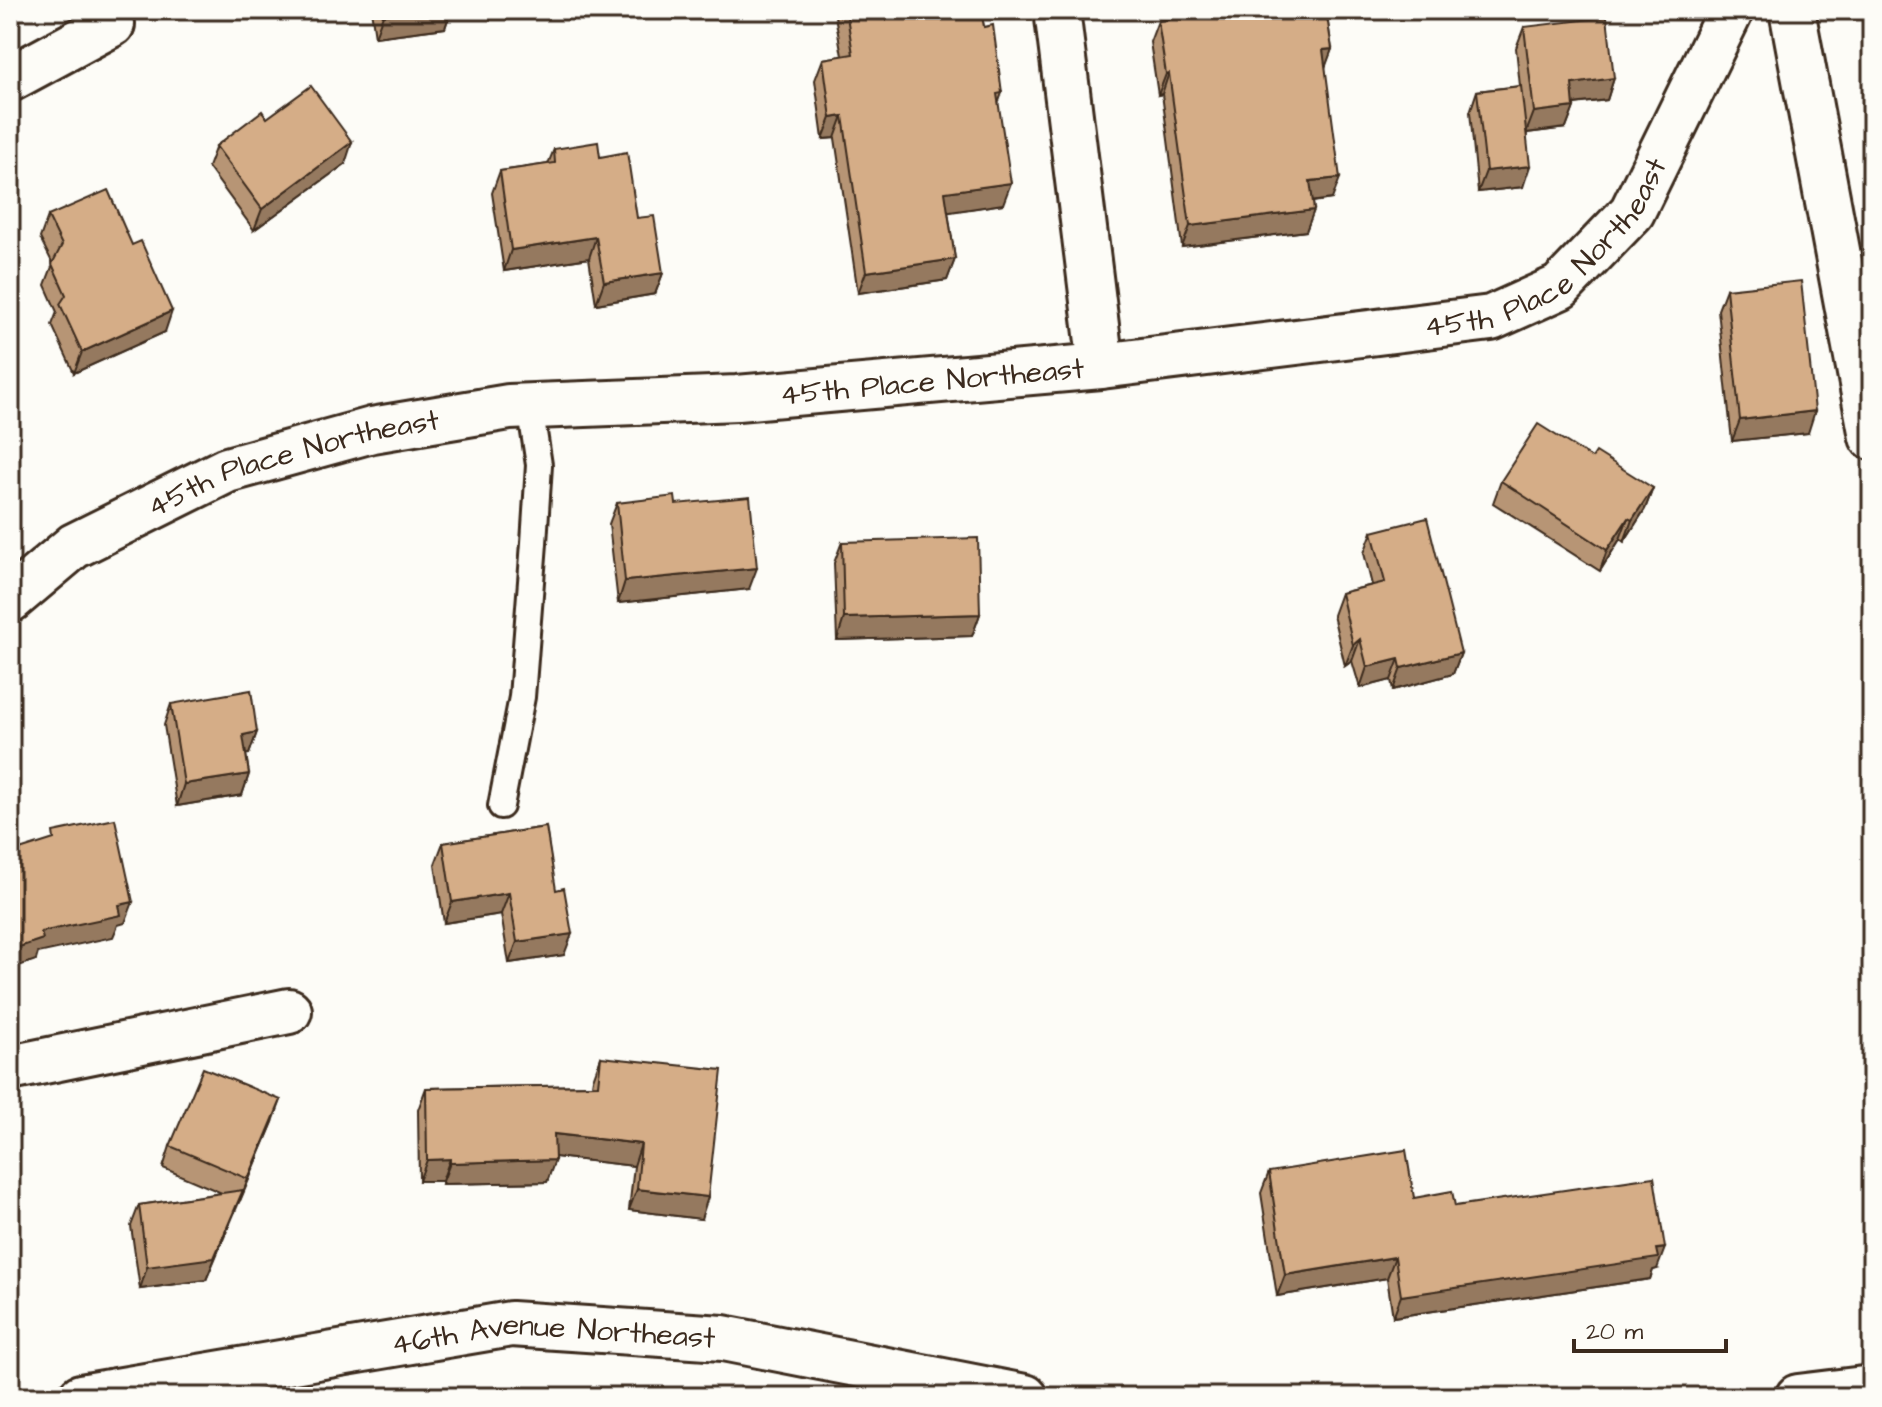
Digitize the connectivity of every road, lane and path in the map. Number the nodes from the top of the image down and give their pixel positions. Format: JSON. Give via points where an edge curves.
{"nodes":[{"id":1,"x":1057,"y":10,"type":"edge"},
{"id":2,"x":1731,"y":10,"type":"edge"},
{"id":3,"x":1792,"y":10,"type":"edge"},
{"id":4,"x":112,"y":24,"type":"dead end"},
{"id":5,"x":10,"y":79,"type":"edge"},
{"id":6,"x":1101,"y":366,"type":"junction"},
{"id":7,"x":530,"y":406,"type":"junction"},
{"id":8,"x":1872,"y":437,"type":"edge"},
{"id":9,"x":10,"y":600,"type":"edge"},
{"id":10,"x":501,"y":806,"type":"dead end"},
{"id":11,"x":289,"y":1011,"type":"dead end"},
{"id":12,"x":10,"y":1068,"type":"edge"},
{"id":13,"x":1872,"y":1388,"type":"edge"},
{"id":14,"x":1012,"y":1396,"type":"edge"},
{"id":15,"x":81,"y":1397,"type":"edge"},
{"id":16,"x":1798,"y":1397,"type":"edge"}],
"edges":[{"from":1,"to":6,"type":"street"},
{"from":2,"to":6,"type":"street","name":"45th Place Northeast","via":[[1632,212],[1560,287],[1491,318]]},
{"from":3,"to":8,"type":"street"},
{"from":4,"to":5,"type":"street"},
{"from":6,"to":7,"type":"street","name":"45th Place Northeast","via":[[737,398]]},
{"from":7,"to":9,"type":"street","name":"45th Place Northeast","via":[[372,430],[227,470],[74,546]]},
{"from":7,"to":10,"type":"lane","via":[[539,465],[533,558],[522,697]]},
{"from":11,"to":12,"type":"street"},
{"from":13,"to":16,"type":"street"},
{"from":14,"to":15,"type":"street","name":"46th Avenue Northeast","via":[[723,1338],[511,1324]]}]}
